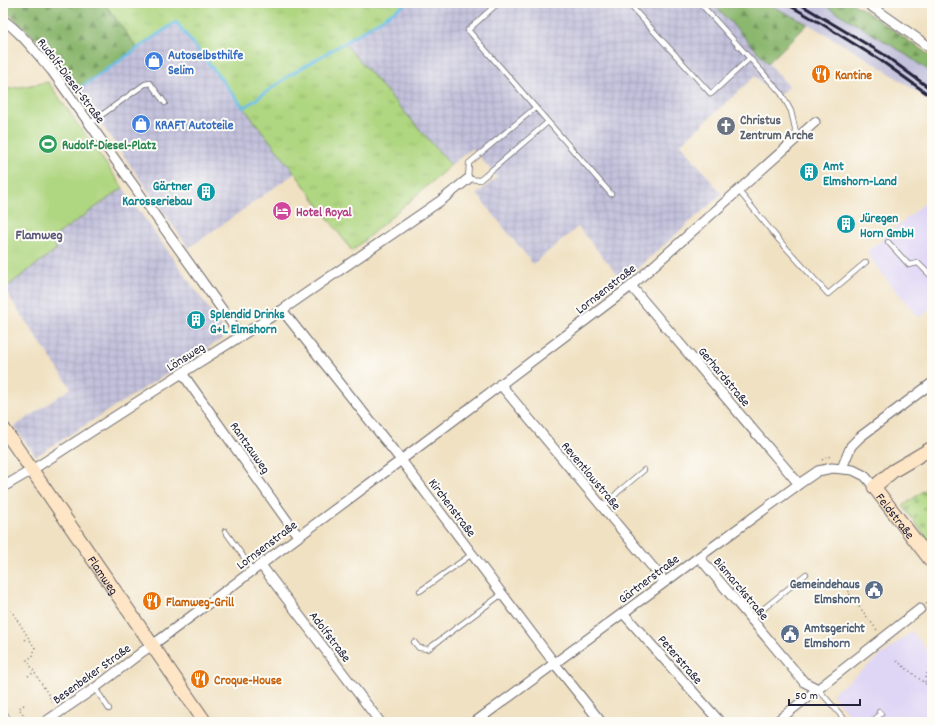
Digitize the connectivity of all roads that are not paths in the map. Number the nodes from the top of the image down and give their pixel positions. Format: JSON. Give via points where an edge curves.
{"nodes":[{"id":1,"x":498,"y":3,"type":"edge"},
{"id":2,"x":628,"y":3,"type":"edge"},
{"id":3,"x":700,"y":3,"type":"edge"},
{"id":4,"x":867,"y":3,"type":"edge"},
{"id":5,"x":3,"y":20,"type":"edge"},
{"id":6,"x":932,"y":49,"type":"edge"},
{"id":7,"x":750,"y":58,"type":"junction"},
{"id":8,"x":165,"y":103,"type":"dead end"},
{"id":9,"x":535,"y":108,"type":"junction"},
{"id":10,"x":548,"y":122,"type":"junction"},
{"id":11,"x":814,"y":122,"type":"dead end"},
{"id":12,"x":89,"y":124,"type":"junction"},
{"id":13,"x":798,"y":137,"type":"junction"},
{"id":14,"x":468,"y":179,"type":"junction"},
{"id":15,"x":738,"y":190,"type":"junction"},
{"id":16,"x":611,"y":194,"type":"dead end"},
{"id":17,"x":888,"y":242,"type":"dead end"},
{"id":18,"x":866,"y":262,"type":"dead end"},
{"id":19,"x":932,"y":277,"type":"edge"},
{"id":20,"x":631,"y":286,"type":"junction"},
{"id":21,"x":282,"y":310,"type":"junction"},
{"id":22,"x":241,"y":336,"type":"junction"},
{"id":23,"x":182,"y":373,"type":"junction"},
{"id":24,"x":932,"y":383,"type":"edge"},
{"id":25,"x":500,"y":384,"type":"junction"},
{"id":26,"x":3,"y":428,"type":"edge"},
{"id":27,"x":932,"y":448,"type":"edge"},
{"id":28,"x":399,"y":462,"type":"junction"},
{"id":29,"x":842,"y":468,"type":"junction"},
{"id":30,"x":32,"y":470,"type":"junction"},
{"id":31,"x":644,"y":470,"type":"dead end"},
{"id":32,"x":799,"y":484,"type":"junction"},
{"id":33,"x":3,"y":486,"type":"edge"},
{"id":34,"x":874,"y":487,"type":"junction"},
{"id":35,"x":603,"y":508,"type":"junction"},
{"id":36,"x":225,"y":531,"type":"dead end"},
{"id":37,"x":298,"y":536,"type":"junction"},
{"id":38,"x":472,"y":554,"type":"junction"},
{"id":39,"x":699,"y":556,"type":"junction"},
{"id":40,"x":932,"y":562,"type":"edge"},
{"id":41,"x":257,"y":568,"type":"junction"},
{"id":42,"x":806,"y":574,"type":"dead end"},
{"id":43,"x":665,"y":582,"type":"junction"},
{"id":44,"x":420,"y":591,"type":"dead end"},
{"id":45,"x":502,"y":594,"type":"junction"},
{"id":46,"x":920,"y":609,"type":"dead end"},
{"id":47,"x":623,"y":613,"type":"junction"},
{"id":48,"x":751,"y":619,"type":"junction"},
{"id":49,"x":414,"y":642,"type":"dead end"},
{"id":50,"x":152,"y":645,"type":"junction"},
{"id":51,"x":555,"y":664,"type":"junction"},
{"id":52,"x":95,"y":688,"type":"junction"},
{"id":53,"x":818,"y":689,"type":"junction"},
{"id":54,"x":109,"y":709,"type":"dead end"},
{"id":55,"x":3,"y":710,"type":"edge"},
{"id":56,"x":879,"y":712,"type":"dead end"},
{"id":57,"x":786,"y":719,"type":"edge"},
{"id":58,"x":10,"y":722,"type":"edge"},
{"id":59,"x":45,"y":722,"type":"edge"},
{"id":60,"x":204,"y":722,"type":"edge"},
{"id":61,"x":380,"y":722,"type":"edge"},
{"id":62,"x":475,"y":722,"type":"edge"},
{"id":63,"x":601,"y":722,"type":"edge"},
{"id":64,"x":720,"y":722,"type":"edge"},
{"id":65,"x":776,"y":722,"type":"edge"},
{"id":66,"x":847,"y":722,"type":"edge"},
{"id":67,"x":871,"y":722,"type":"edge"}],
"edges":[{"from":1,"to":9,"type":"lane","via":[[468,30]]},
{"from":2,"to":7,"type":"lane","via":[[711,94]]},
{"from":3,"to":7,"type":"lane"},
{"from":4,"to":6,"type":"street"},
{"from":5,"to":12,"type":"street","name":"Rudolf-Diesel-Straße","via":[[11,25],[52,72]]},
{"from":7,"to":13,"type":"lane","via":[[781,93],[792,111]]},
{"from":8,"to":12,"type":"lane","via":[[150,83],[145,84]]},
{"from":9,"to":10,"type":"lane"},
{"from":9,"to":14,"type":"lane","via":[[469,163]]},
{"from":10,"to":14,"type":"lane","via":[[480,180]]},
{"from":10,"to":16,"type":"lane"},
{"from":11,"to":13,"type":"street","name":"Lornsenstraße"},
{"from":12,"to":22,"type":"street","name":"Rudolf-Diesel-Straße"},
{"from":13,"to":15,"type":"street","name":"Lornsenstraße"},
{"from":14,"to":21,"type":"street","name":"Lönsweg"},
{"from":15,"to":18,"type":"lane","via":[[828,294]]},
{"from":15,"to":20,"type":"street","name":"Lornsenstraße"},
{"from":17,"to":19,"type":"lane","via":[[909,265],[918,262]]},
{"from":20,"to":25,"type":"street","name":"Lornsenstraße"},
{"from":20,"to":32,"type":"street","name":"Gerhardstraße"},
{"from":21,"to":22,"type":"street","name":"Lönsweg"},
{"from":21,"to":28,"type":"street","name":"Kirchenstraße"},
{"from":22,"to":23,"type":"street","name":"Lönsweg"},
{"from":23,"to":30,"type":"street","name":"Lönsweg"},
{"from":23,"to":37,"type":"street","name":"Rantzauweg"},
{"from":24,"to":29,"type":"street","via":[[860,437],[851,446]]},
{"from":25,"to":28,"type":"street","name":"Lornsenstraße"},
{"from":25,"to":35,"type":"street","name":"Reventlowstraße"},
{"from":26,"to":30,"type":"main road","name":"Flamweg"},
{"from":27,"to":34,"type":"main road","via":[[893,471]]},
{"from":28,"to":37,"type":"street","name":"Lornsenstraße"},
{"from":28,"to":38,"type":"street","name":"Kirchenstraße"},
{"from":29,"to":32,"type":"street","name":"Gärtnerstraße","via":[[818,471]]},
{"from":29,"to":34,"type":"street","name":"Gärtnerstraße","via":[[861,473]]},
{"from":30,"to":33,"type":"street","name":"Lönsweg"},
{"from":30,"to":50,"type":"main road","name":"Flamweg"},
{"from":31,"to":35,"type":"lane"},
{"from":32,"to":39,"type":"street","name":"Gärtnerstraße"},
{"from":34,"to":40,"type":"main road","name":"Feldstraße"},
{"from":35,"to":43,"type":"street","name":"Reventlowstraße"},
{"from":36,"to":41,"type":"lane"},
{"from":37,"to":41,"type":"street","name":"Lornsenstraße"},
{"from":38,"to":44,"type":"lane"},
{"from":38,"to":45,"type":"street","name":"Kirchenstraße"},
{"from":39,"to":43,"type":"street","name":"Gärtnerstraße"},
{"from":39,"to":48,"type":"street","name":"Bismarckstraße"},
{"from":41,"to":50,"type":"street","name":"Lornsenstraße"},
{"from":41,"to":61,"type":"street","name":"Adolfstraße"},
{"from":42,"to":48,"type":"lane"},
{"from":43,"to":47,"type":"street","name":"Gärtnerstraße"},
{"from":45,"to":49,"type":"lane","via":[[428,649],[420,648]]},
{"from":45,"to":51,"type":"street","name":"Kirchenstraße"},
{"from":46,"to":53,"type":"street"},
{"from":47,"to":51,"type":"street","name":"Gärtnerstraße"},
{"from":47,"to":64,"type":"street","name":"Peterstraße"},
{"from":48,"to":53,"type":"street","name":"Bismarckstraße","via":[[804,682]]},
{"from":50,"to":52,"type":"street","name":"Besenbeker Straße"},
{"from":50,"to":60,"type":"main road","name":"Flamweg"},
{"from":51,"to":62,"type":"street","name":"Gärtnerstraße"},
{"from":51,"to":63,"type":"street","name":"Kirchenstraße"},
{"from":52,"to":54,"type":"lane"},
{"from":52,"to":59,"type":"street","name":"Besenbeker Straße"},
{"from":53,"to":57,"type":"street"},
{"from":53,"to":66,"type":"lane","name":"Bismarckstraße"},
{"from":55,"to":58,"type":"lane"},
{"from":56,"to":67,"type":"lane","via":[[881,714]]},
{"from":57,"to":65,"type":"street"}]}
